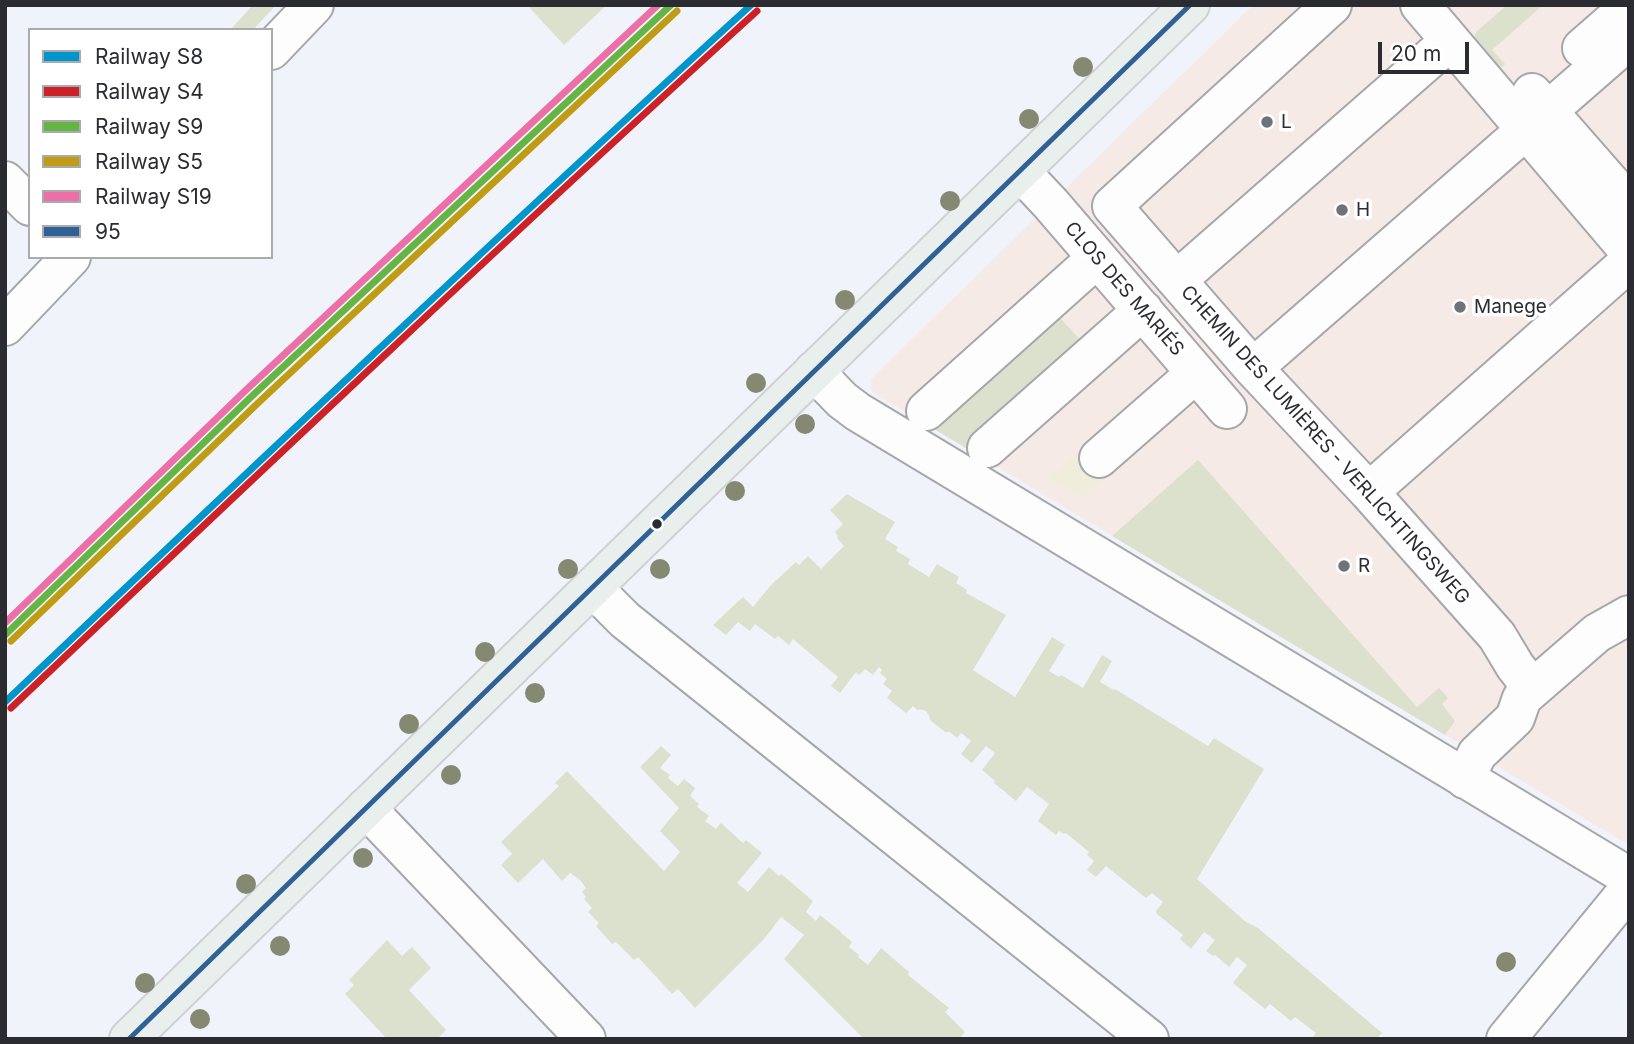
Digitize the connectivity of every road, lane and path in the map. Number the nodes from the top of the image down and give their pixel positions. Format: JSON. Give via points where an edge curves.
{"nodes":[{"id":1,"x":314,"y":5,"type":"edge"},
{"id":2,"x":1190,"y":5,"type":"edge"},
{"id":3,"x":1332,"y":5,"type":"edge"},
{"id":4,"x":1420,"y":5,"type":"edge"},
{"id":5,"x":1629,"y":7,"type":"edge"},
{"id":6,"x":1629,"y":40,"type":"edge"},
{"id":7,"x":1450,"y":41,"type":"junction"},
{"id":8,"x":273,"y":48,"type":"edge"},
{"id":9,"x":1536,"y":121,"type":"junction"},
{"id":10,"x":1020,"y":171,"type":"junction"},
{"id":11,"x":5,"y":181,"type":"edge"},
{"id":12,"x":28,"y":204,"type":"edge"},
{"id":13,"x":1629,"y":204,"type":"edge"},
{"id":14,"x":1628,"y":250,"type":"edge"},
{"id":15,"x":1097,"y":258,"type":"junction"},
{"id":16,"x":69,"y":259,"type":"edge"},
{"id":17,"x":1629,"y":262,"type":"edge"},
{"id":18,"x":1177,"y":280,"type":"junction"},
{"id":19,"x":1143,"y":310,"type":"junction"},
{"id":20,"x":5,"y":326,"type":"edge"},
{"id":21,"x":1253,"y":368,"type":"junction"},
{"id":22,"x":814,"y":371,"type":"junction"},
{"id":23,"x":1196,"y":373,"type":"junction"},
{"id":24,"x":1227,"y":409,"type":"dead end"},
{"id":25,"x":926,"y":411,"type":"dead end"},
{"id":26,"x":987,"y":448,"type":"dead end"},
{"id":27,"x":1099,"y":458,"type":"dead end"},
{"id":28,"x":1368,"y":492,"type":"junction"},
{"id":29,"x":593,"y":588,"type":"junction"},
{"id":30,"x":1629,"y":615,"type":"edge"},
{"id":31,"x":1629,"y":631,"type":"edge"},
{"id":32,"x":1523,"y":703,"type":"junction"},
{"id":33,"x":1465,"y":779,"type":"junction"},
{"id":34,"x":366,"y":808,"type":"junction"},
{"id":35,"x":1629,"y":877,"type":"edge"},
{"id":36,"x":1629,"y":889,"type":"edge"},
{"id":37,"x":129,"y":1039,"type":"edge"},
{"id":38,"x":586,"y":1039,"type":"edge"},
{"id":39,"x":1149,"y":1039,"type":"edge"},
{"id":40,"x":1506,"y":1039,"type":"edge"}],
"edges":[{"from":1,"to":8,"type":"street"},
{"from":2,"to":10,"type":"main road"},
{"from":3,"to":18,"type":"street","name":"CHEMIN DES LUMIÈRES - VERLICHTINGSWEG","via":[[1112,206]]},
{"from":4,"to":7,"type":"street"},
{"from":5,"to":9,"type":"street","via":[[1531,94]]},
{"from":6,"to":9,"type":"street"},
{"from":7,"to":9,"type":"street"},
{"from":7,"to":18,"type":"street"},
{"from":9,"to":13,"type":"street"},
{"from":9,"to":14,"type":"street"},
{"from":9,"to":21,"type":"street"},
{"from":10,"to":15,"type":"street","name":"CLOS DES MARIÉS"},
{"from":10,"to":22,"type":"main road"},
{"from":11,"to":12,"type":"street"},
{"from":15,"to":19,"type":"street","name":"CLOS DES MARIÉS"},
{"from":15,"to":25,"type":"street"},
{"from":16,"to":20,"type":"street"},
{"from":17,"to":28,"type":"street"},
{"from":18,"to":21,"type":"street","name":"CHEMIN DES LUMIÈRES - VERLICHTINGSWEG"},
{"from":19,"to":23,"type":"street","name":"CLOS DES MARIÉS"},
{"from":19,"to":26,"type":"street"},
{"from":21,"to":28,"type":"street","name":"CHEMIN DES LUMIÈRES - VERLICHTINGSWEG"},
{"from":22,"to":29,"type":"main road"},
{"from":22,"to":33,"type":"street","via":[[858,412]]},
{"from":23,"to":24,"type":"street","name":"CLOS DES MARIÉS"},
{"from":23,"to":27,"type":"street"},
{"from":28,"to":32,"type":"street","name":"CHEMIN DES LUMIÈRES - VERLICHTINGSWEG","via":[[1497,636],[1515,666]]},
{"from":29,"to":34,"type":"main road"},
{"from":29,"to":39,"type":"street","via":[[625,621]]},
{"from":30,"to":32,"type":"street","via":[[1597,634]]},
{"from":31,"to":32,"type":"street","via":[[1613,653],[1538,717]]},
{"from":32,"to":33,"type":"street","via":[[1477,754]]},
{"from":33,"to":35,"type":"street"},
{"from":34,"to":37,"type":"main road"},
{"from":34,"to":38,"type":"street"},
{"from":36,"to":40,"type":"street"}]}
